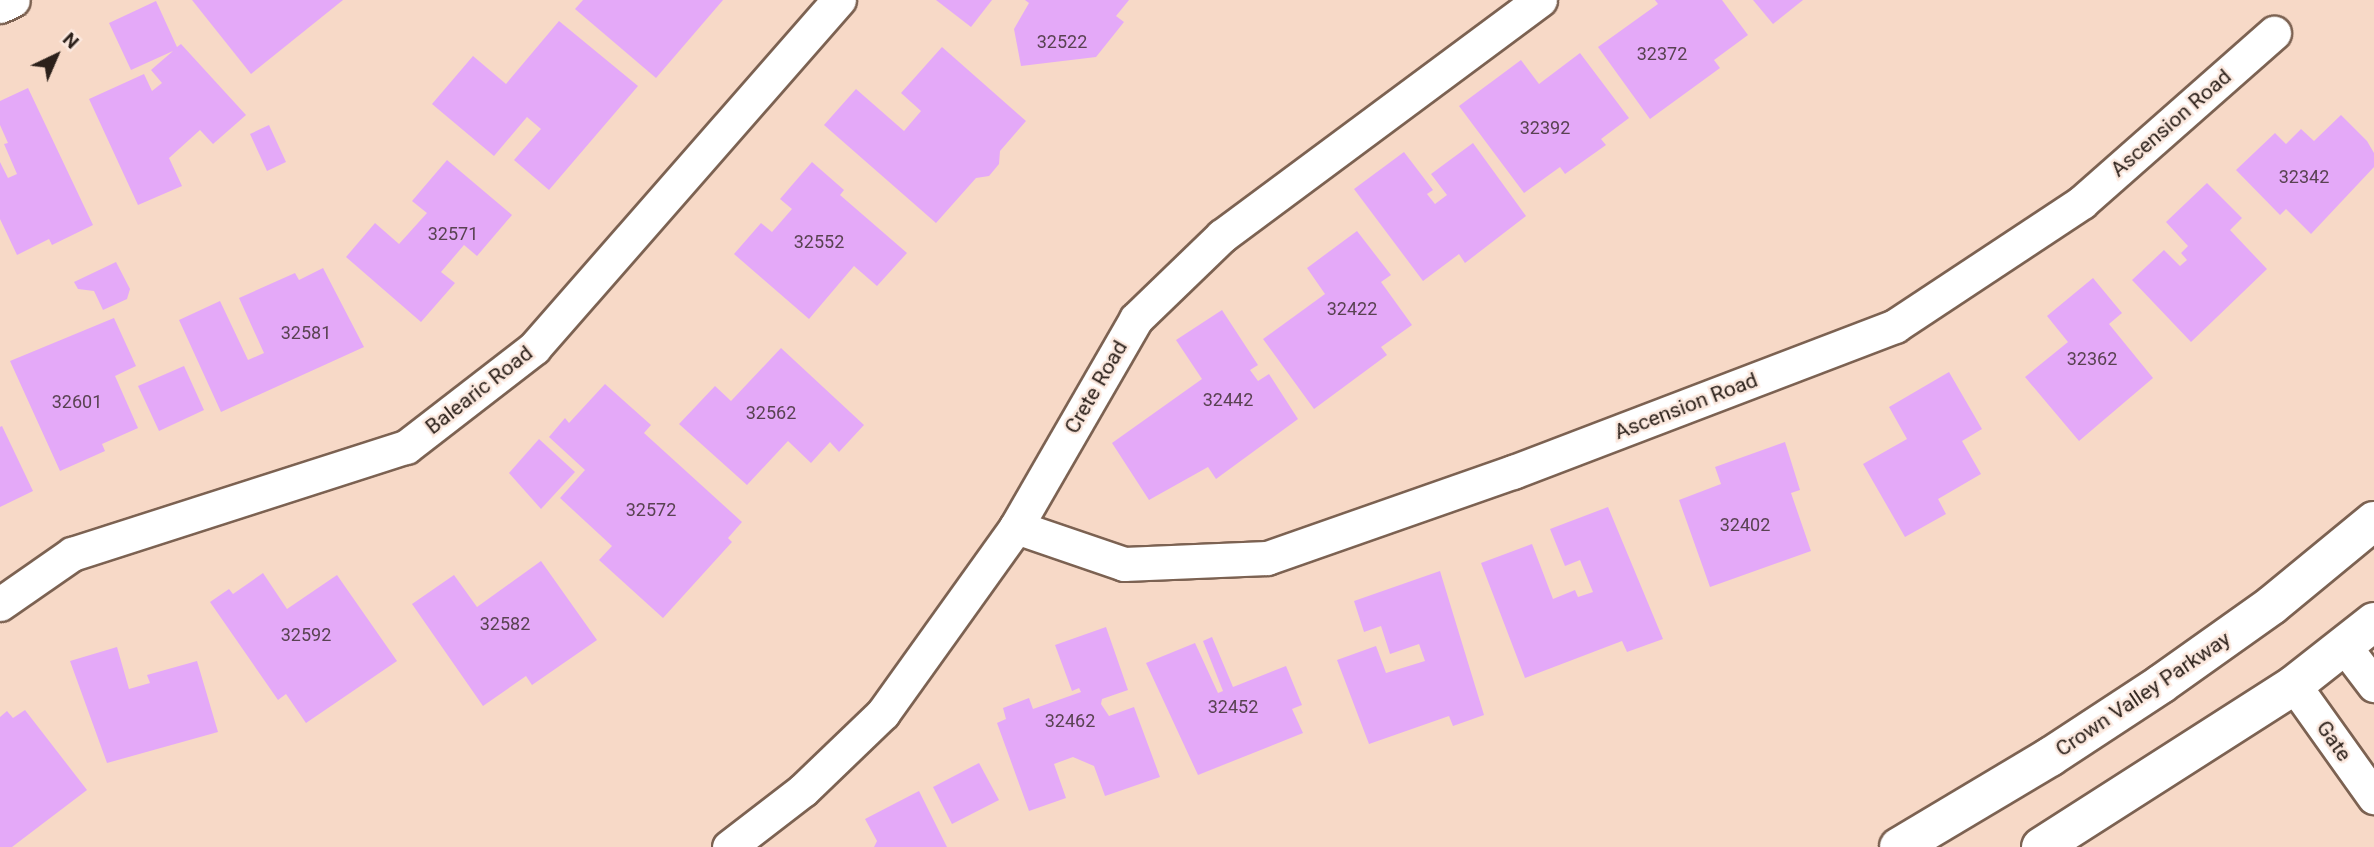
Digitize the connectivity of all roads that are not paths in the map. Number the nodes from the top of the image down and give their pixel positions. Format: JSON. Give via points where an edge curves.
{"nodes":[{"id":1,"x":13,"y":0,"type":"edge"},
{"id":2,"x":839,"y":0,"type":"edge"},
{"id":3,"x":1540,"y":0,"type":"edge"},
{"id":4,"x":0,"y":6,"type":"edge"},
{"id":5,"x":2274,"y":33,"type":"dead end"},
{"id":6,"x":2374,"y":521,"type":"edge"},
{"id":7,"x":1016,"y":527,"type":"junction"},
{"id":8,"x":0,"y":604,"type":"edge"},
{"id":9,"x":2374,"y":622,"type":"edge"},
{"id":10,"x":2345,"y":647,"type":"junction"},
{"id":11,"x":2294,"y":685,"type":"junction"},
{"id":12,"x":2374,"y":685,"type":"edge"},
{"id":13,"x":2374,"y":797,"type":"edge"},
{"id":14,"x":729,"y":847,"type":"edge"},
{"id":15,"x":1899,"y":847,"type":"edge"},
{"id":16,"x":2041,"y":847,"type":"edge"}],
"edges":[{"from":1,"to":4,"type":"street"},
{"from":2,"to":8,"type":"street","name":"Balearic Road","via":[[534,348],[406,447],[72,554]]},
{"from":3,"to":7,"type":"street","name":"Crete Road","via":[[1222,236],[1136,319]]},
{"from":5,"to":7,"type":"street","name":"Ascension Road","via":[[2082,202],[1895,326],[1513,472],[1267,558],[1124,564]]},
{"from":6,"to":15,"type":"main road","name":"Crown Valley Parkway","via":[[2272,605],[2161,684],[2050,758]]},
{"from":7,"to":14,"type":"street","name":"Crete Road","via":[[883,713],[803,790]]},
{"from":9,"to":10,"type":"main road"},
{"from":10,"to":11,"type":"main road"},
{"from":10,"to":12,"type":"street"},
{"from":11,"to":13,"type":"street","name":"Gate"},
{"from":11,"to":16,"type":"main road"}]}
